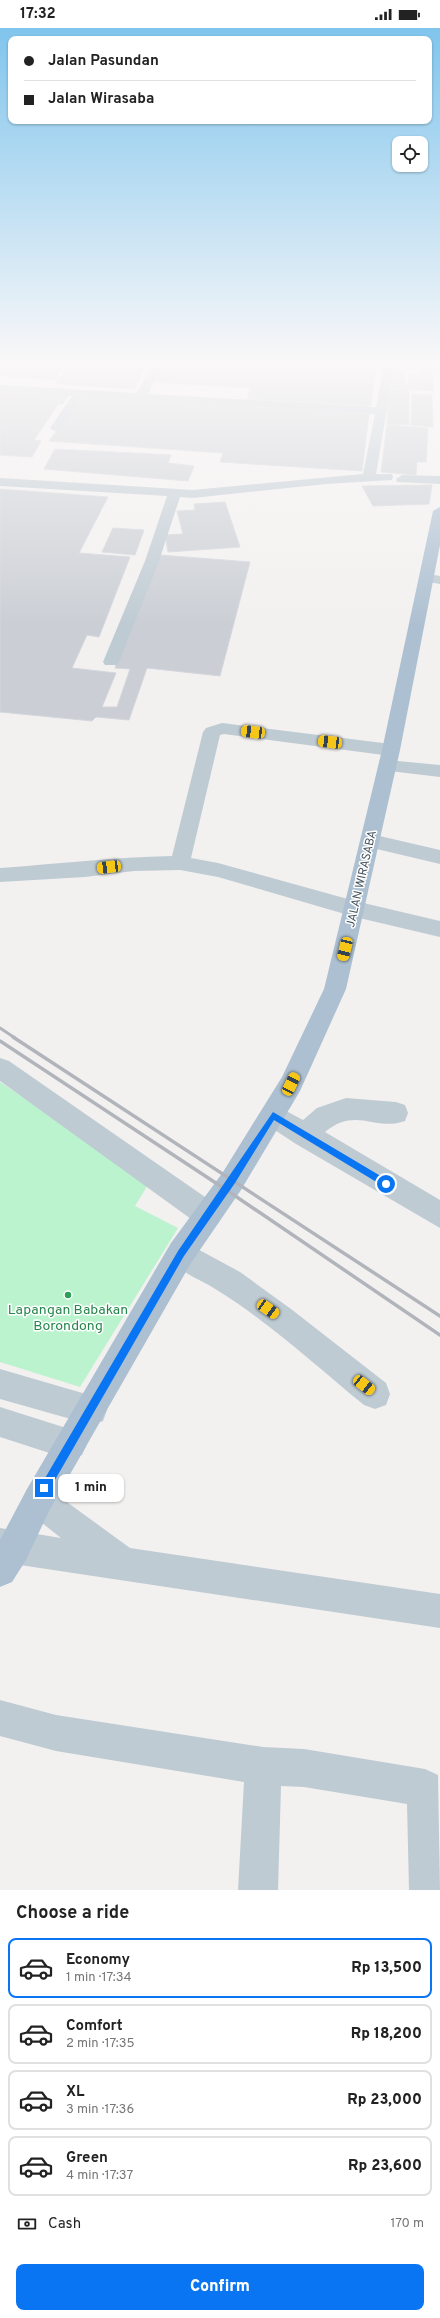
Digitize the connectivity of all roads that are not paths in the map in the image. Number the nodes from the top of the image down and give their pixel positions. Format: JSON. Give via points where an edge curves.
{"nodes":[{"id":1,"x":374,"y":452,"type":"edge"},
{"id":2,"x":386,"y":477,"type":"dead end"},
{"id":3,"x":369,"y":478,"type":"junction"},
{"id":4,"x":402,"y":479,"type":"dead end"},
{"id":5,"x":440,"y":480,"type":"edge"},
{"id":6,"x":0,"y":482,"type":"edge"},
{"id":7,"x":174,"y":494,"type":"junction"},
{"id":8,"x":440,"y":511,"type":"edge"},
{"id":9,"x":434,"y":579,"type":"edge"},
{"id":10,"x":111,"y":662,"type":"dead end"},
{"id":11,"x":389,"y":758,"type":"junction"},
{"id":12,"x":440,"y":771,"type":"edge"},
{"id":13,"x":371,"y":841,"type":"junction"},
{"id":14,"x":440,"y":857,"type":"edge"},
{"id":15,"x":180,"y":863,"type":"junction"},
{"id":16,"x":0,"y":875,"type":"edge"},
{"id":17,"x":355,"y":910,"type":"junction"},
{"id":18,"x":440,"y":929,"type":"edge"},
{"id":19,"x":0,"y":1068,"type":"edge"},
{"id":20,"x":396,"y":1113,"type":"dead end"},
{"id":21,"x":273,"y":1116,"type":"junction"},
{"id":22,"x":305,"y":1136,"type":"junction"},
{"id":23,"x":208,"y":1215,"type":"junction"},
{"id":24,"x":440,"y":1215,"type":"edge"},
{"id":25,"x":181,"y":1254,"type":"junction"},
{"id":26,"x":0,"y":1384,"type":"edge"},
{"id":27,"x":376,"y":1394,"type":"dead end"},
{"id":28,"x":92,"y":1410,"type":"junction"},
{"id":29,"x":0,"y":1422,"type":"edge"},
{"id":30,"x":71,"y":1444,"type":"junction"},
{"id":31,"x":38,"y":1500,"type":"junction"},
{"id":32,"x":5,"y":1554,"type":"edge"},
{"id":33,"x":122,"y":1563,"type":"junction"},
{"id":34,"x":440,"y":1611,"type":"edge"},
{"id":35,"x":0,"y":1718,"type":"edge"},
{"id":36,"x":263,"y":1766,"type":"junction"},
{"id":37,"x":258,"y":1890,"type":"edge"},
{"id":38,"x":429,"y":1890,"type":"edge"}],
"edges":[{"from":1,"to":3,"type":"street"},
{"from":2,"to":3,"type":"street"},
{"from":3,"to":7,"type":"street","via":[[326,480],[215,493]]},
{"from":4,"to":5,"type":"street"},
{"from":6,"to":7,"type":"street"},
{"from":7,"to":10,"type":"street","via":[[152,561]]},
{"from":8,"to":9,"type":"main road","name":"JALAN WIRASABA"},
{"from":9,"to":11,"type":"main road","name":"JALAN WIRASABA"},
{"from":11,"to":12,"type":"street"},
{"from":11,"to":13,"type":"main road","name":"JALAN WIRASABA"},
{"from":11,"to":15,"type":"street","via":[[216,729],[212,732]]},
{"from":13,"to":14,"type":"street"},
{"from":13,"to":17,"type":"main road","name":"JALAN WIRASABA"},
{"from":15,"to":16,"type":"street","via":[[134,864]]},
{"from":15,"to":17,"type":"street","via":[[218,870]]},
{"from":17,"to":18,"type":"street"},
{"from":17,"to":21,"type":"main road","name":"JALAN WIRASABA","via":[[335,989],[291,1084]]},
{"from":19,"to":23,"type":"street"},
{"from":20,"to":22,"type":"street","via":[[344,1108],[331,1112],[316,1122]]},
{"from":21,"to":22,"type":"street"},
{"from":21,"to":23,"type":"main road","name":"JALAN WIRASABA"},
{"from":22,"to":24,"type":"street"},
{"from":23,"to":25,"type":"main road","name":"JALAN WIRASABA"},
{"from":25,"to":27,"type":"street","via":[[230,1282],[282,1319]]},
{"from":25,"to":28,"type":"main road","name":"JALAN WIRASABA"},
{"from":26,"to":28,"type":"street"},
{"from":28,"to":30,"type":"main road","name":"JALAN WIRASABA"},
{"from":29,"to":30,"type":"street"},
{"from":30,"to":31,"type":"main road","name":"JALAN WIRASABA"},
{"from":31,"to":32,"type":"main road","name":"JALAN WIRASABA"},
{"from":31,"to":33,"type":"street"},
{"from":32,"to":33,"type":"street"},
{"from":33,"to":34,"type":"street"},
{"from":35,"to":36,"type":"street","via":[[56,1733]]},
{"from":36,"to":37,"type":"street"},
{"from":36,"to":38,"type":"street","via":[[304,1768],[425,1788]]}]}
